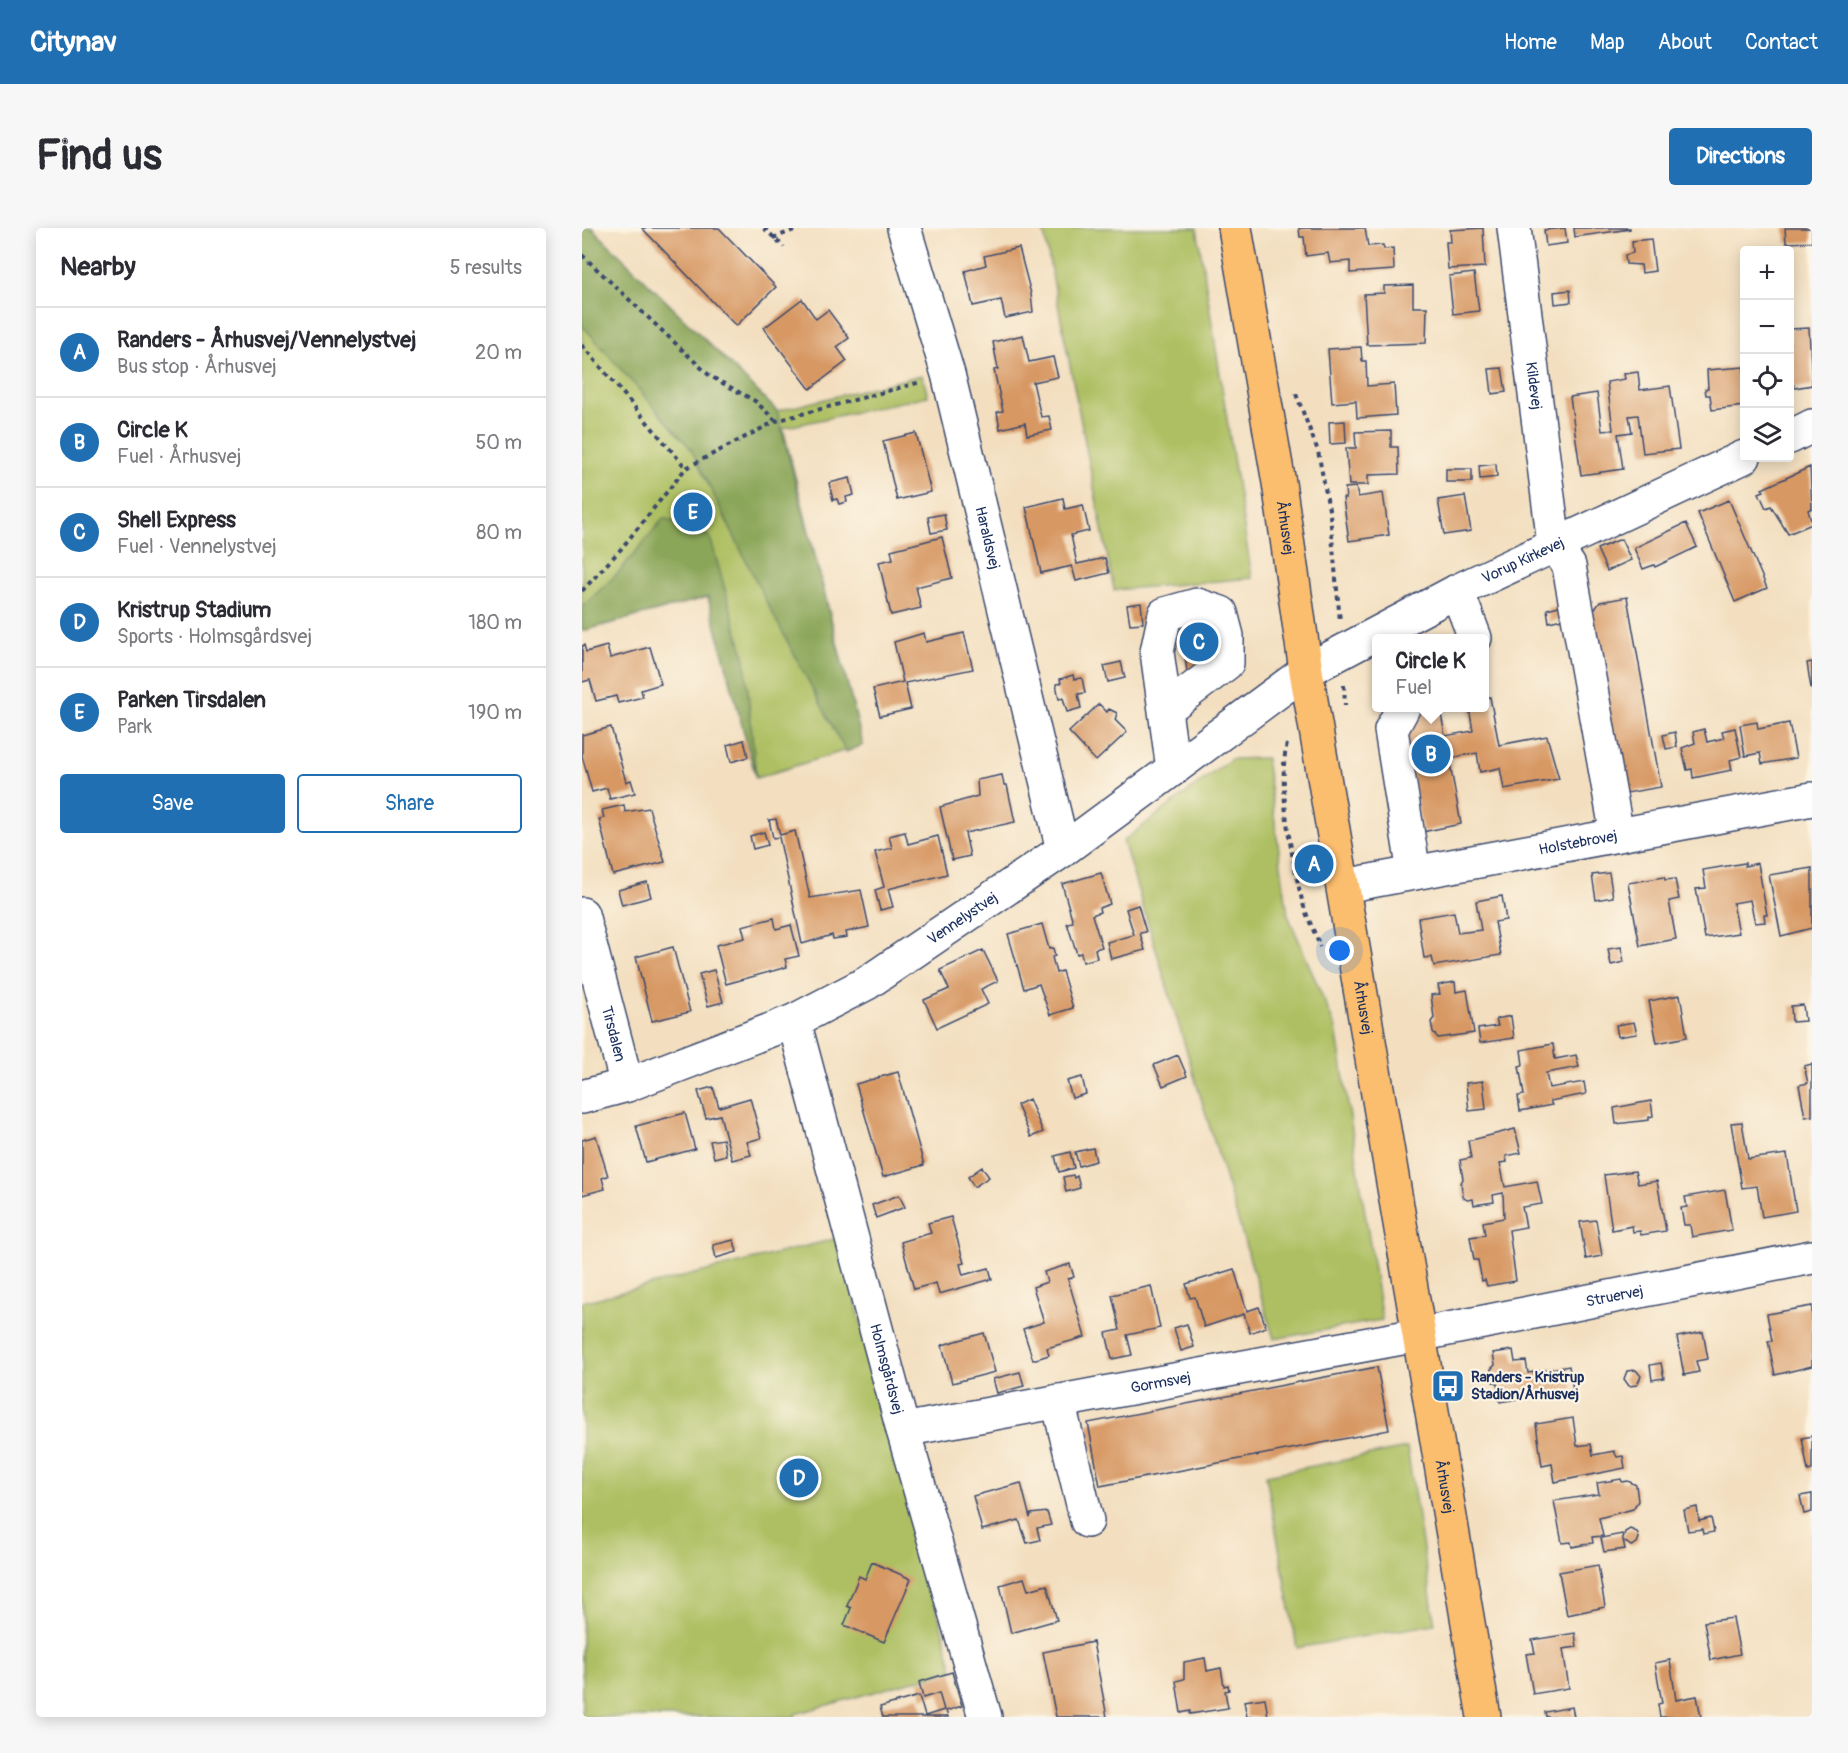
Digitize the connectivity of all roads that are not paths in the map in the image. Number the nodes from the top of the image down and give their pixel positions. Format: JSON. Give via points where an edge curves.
{"nodes":[{"id":1,"x":904,"y":228,"type":"edge"},
{"id":2,"x":1235,"y":228,"type":"edge"},
{"id":3,"x":1514,"y":228,"type":"edge"},
{"id":4,"x":1812,"y":426,"type":"edge"},
{"id":5,"x":1794,"y":435,"type":"edge"},
{"id":6,"x":1740,"y":459,"type":"edge"},
{"id":7,"x":1554,"y":544,"type":"junction"},
{"id":8,"x":1457,"y":591,"type":"junction"},
{"id":9,"x":1376,"y":634,"type":"edge"},
{"id":10,"x":1473,"y":634,"type":"edge"},
{"id":11,"x":1372,"y":636,"type":"edge"},
{"id":12,"x":1306,"y":671,"type":"junction"},
{"id":13,"x":1165,"y":710,"type":"dead end"},
{"id":14,"x":1401,"y":712,"type":"edge"},
{"id":15,"x":1173,"y":769,"type":"junction"},
{"id":16,"x":1812,"y":799,"type":"edge"},
{"id":17,"x":1617,"y":835,"type":"junction"},
{"id":18,"x":1063,"y":850,"type":"junction"},
{"id":19,"x":1414,"y":873,"type":"junction"},
{"id":20,"x":1344,"y":886,"type":"junction"},
{"id":21,"x":582,"y":914,"type":"edge"},
{"id":22,"x":794,"y":1021,"type":"junction"},
{"id":23,"x":627,"y":1085,"type":"junction"},
{"id":24,"x":582,"y":1098,"type":"edge"},
{"id":25,"x":1812,"y":1257,"type":"edge"},
{"id":26,"x":1418,"y":1335,"type":"junction"},
{"id":27,"x":1058,"y":1401,"type":"junction"},
{"id":28,"x":903,"y":1430,"type":"junction"},
{"id":29,"x":1087,"y":1521,"type":"dead end"},
{"id":30,"x":985,"y":1717,"type":"edge"},
{"id":31,"x":1484,"y":1717,"type":"edge"}],
"edges":[{"from":1,"to":18,"type":"street","name":"Haraldsvej","via":[[948,374]]},
{"from":2,"to":12,"type":"main road","name":"Århusvej","via":[[1279,483]]},
{"from":3,"to":7,"type":"street","name":"Kildevej"},
{"from":4,"to":5,"type":"street"},
{"from":6,"to":7,"type":"street","name":"Vorup Kirkevej"},
{"from":7,"to":8,"type":"street","name":"Vorup Kirkevej"},
{"from":7,"to":17,"type":"street","via":[[1569,566]]},
{"from":8,"to":9,"type":"street","name":"Vorup Kirkevej"},
{"from":8,"to":10,"type":"street"},
{"from":11,"to":12,"type":"street","name":"Vorup Kirkevej"},
{"from":12,"to":15,"type":"street","name":"Vennelystvej"},
{"from":12,"to":20,"type":"main road","name":"Århusvej"},
{"from":13,"to":15,"type":"street"},
{"from":14,"to":19,"type":"street","via":[[1391,730]]},
{"from":15,"to":18,"type":"street","name":"Vennelystvej"},
{"from":16,"to":17,"type":"street","name":"Holstebrovej"},
{"from":17,"to":19,"type":"street","name":"Holstebrovej"},
{"from":18,"to":22,"type":"street","name":"Vennelystvej","via":[[867,983]]},
{"from":19,"to":20,"type":"street","name":"Holstebrovej"},
{"from":20,"to":26,"type":"main road","name":"Århusvej"},
{"from":21,"to":23,"type":"street","name":"Tirsdalen"},
{"from":22,"to":23,"type":"street","name":"Vennelystvej"},
{"from":22,"to":28,"type":"street","name":"Holmsgårdsvej"},
{"from":23,"to":24,"type":"street","name":"Vennelystvej"},
{"from":25,"to":26,"type":"street","name":"Struervej"},
{"from":26,"to":27,"type":"street","name":"Gormsvej"},
{"from":26,"to":31,"type":"main road","name":"Århusvej"},
{"from":27,"to":28,"type":"street","name":"Gormsvej"},
{"from":27,"to":29,"type":"street"},
{"from":28,"to":30,"type":"street","name":"Holmsgårdsvej"}]}
